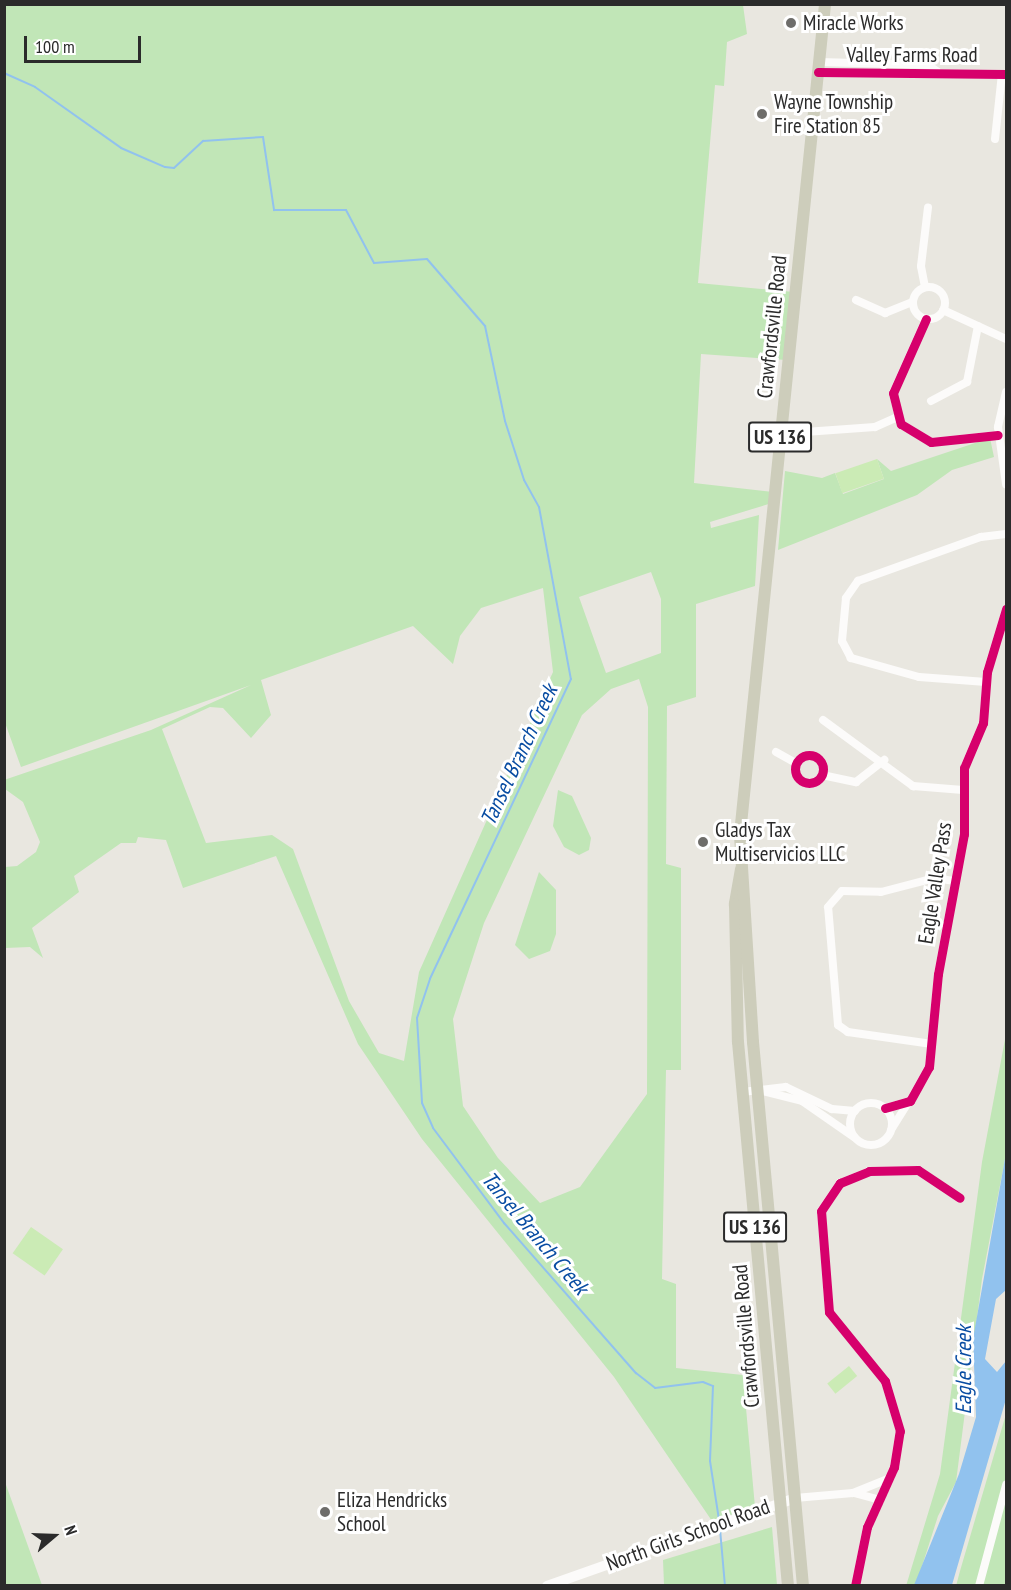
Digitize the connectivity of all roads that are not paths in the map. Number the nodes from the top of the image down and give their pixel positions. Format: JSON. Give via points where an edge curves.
{"nodes":[{"id":1,"x":825,"y":4,"type":"edge"},
{"id":2,"x":819,"y":67,"type":"junction"},
{"id":3,"x":1004,"y":74,"type":"edge"},
{"id":4,"x":995,"y":139,"type":"dead end"},
{"id":5,"x":928,"y":207,"type":"dead end"},
{"id":6,"x":926,"y":287,"type":"junction"},
{"id":7,"x":856,"y":300,"type":"dead end"},
{"id":8,"x":912,"y":302,"type":"junction"},
{"id":9,"x":943,"y":310,"type":"junction"},
{"id":10,"x":926,"y":319,"type":"junction"},
{"id":11,"x":978,"y":326,"type":"junction"},
{"id":12,"x":1006,"y":339,"type":"edge"},
{"id":13,"x":1006,"y":392,"type":"edge"},
{"id":14,"x":930,"y":401,"type":"dead end"},
{"id":15,"x":897,"y":417,"type":"junction"},
{"id":16,"x":805,"y":432,"type":"dead end"},
{"id":17,"x":998,"y":435,"type":"junction"},
{"id":18,"x":1006,"y":484,"type":"edge"},
{"id":19,"x":1006,"y":534,"type":"edge"},
{"id":20,"x":1006,"y":609,"type":"edge"},
{"id":21,"x":986,"y":682,"type":"junction"},
{"id":22,"x":824,"y":720,"type":"dead end"},
{"id":23,"x":776,"y":752,"type":"dead end"},
{"id":24,"x":884,"y":760,"type":"junction"},
{"id":25,"x":796,"y":762,"type":"junction"},
{"id":26,"x":822,"y":775,"type":"junction"},
{"id":27,"x":963,"y":790,"type":"junction"},
{"id":28,"x":741,"y":869,"type":"junction"},
{"id":29,"x":956,"y":881,"type":"junction"},
{"id":30,"x":932,"y":1044,"type":"junction"},
{"id":31,"x":759,"y":1091,"type":"junction"},
{"id":32,"x":742,"y":1092,"type":"junction"},
{"id":33,"x":907,"y":1104,"type":"junction"},
{"id":34,"x":885,"y":1108,"type":"junction"},
{"id":35,"x":855,"y":1111,"type":"junction"},
{"id":36,"x":891,"y":1130,"type":"junction"},
{"id":37,"x":858,"y":1140,"type":"junction"},
{"id":38,"x":960,"y":1197,"type":"dead end"},
{"id":39,"x":890,"y":1478,"type":"junction"},
{"id":40,"x":1006,"y":1485,"type":"edge"},
{"id":41,"x":853,"y":1493,"type":"junction"},
{"id":42,"x":795,"y":1498,"type":"junction"},
{"id":43,"x":880,"y":1500,"type":"junction"},
{"id":44,"x":780,"y":1501,"type":"junction"},
{"id":45,"x":547,"y":1586,"type":"edge"},
{"id":46,"x":788,"y":1586,"type":"edge"},
{"id":47,"x":802,"y":1586,"type":"edge"},
{"id":48,"x":855,"y":1586,"type":"edge"},
{"id":49,"x":979,"y":1586,"type":"edge"}],
"edges":[{"from":1,"to":2,"type":"main road","name":"Crawfordsville Road","number":"US 136"},
{"from":2,"to":3,"type":"street","name":"Valley Farms Road"},
{"from":2,"to":28,"type":"main road","name":"Crawfordsville Road","number":"US 136","via":[[750,706]]},
{"from":3,"to":4,"type":"street"},
{"from":5,"to":6,"type":"street","via":[[921,266]]},
{"from":6,"to":8,"type":"street"},
{"from":6,"to":9,"type":"street","via":[[941,293]]},
{"from":7,"to":8,"type":"street","via":[[885,313]]},
{"from":8,"to":10,"type":"street"},
{"from":9,"to":10,"type":"street"},
{"from":9,"to":11,"type":"street"},
{"from":10,"to":15,"type":"street","via":[[896,384]]},
{"from":11,"to":12,"type":"street"},
{"from":11,"to":14,"type":"street","via":[[967,382]]},
{"from":13,"to":17,"type":"street"},
{"from":15,"to":16,"type":"street","via":[[875,427]]},
{"from":15,"to":17,"type":"street","via":[[911,434],[931,442]]},
{"from":17,"to":18,"type":"street"},
{"from":19,"to":21,"type":"street","via":[[981,537],[852,585],[842,641],[851,658],[919,677]]},
{"from":20,"to":21,"type":"street","name":"Eagle Valley Pass"},
{"from":21,"to":27,"type":"street","name":"Eagle Valley Pass","via":[[983,723],[965,761]]},
{"from":22,"to":24,"type":"street"},
{"from":23,"to":25,"type":"street"},
{"from":24,"to":26,"type":"street","via":[[856,782]]},
{"from":24,"to":27,"type":"street","via":[[913,786]]},
{"from":25,"to":26,"type":"street","via":[[815,756]]},
{"from":25,"to":26,"type":"street","via":[[801,781],[814,783]]},
{"from":27,"to":29,"type":"street","name":"Eagle Valley Pass","via":[[964,834]]},
{"from":28,"to":31,"type":"main road","name":"Crawfordsville Road","number":"US 136"},
{"from":28,"to":32,"type":"main road","name":"Crawfordsville Road","number":"US 136","via":[[735,932]]},
{"from":29,"to":30,"type":"street","name":"Eagle Valley Pass"},
{"from":29,"to":30,"type":"street","via":[[935,878],[881,892],[837,893],[828,907],[834,1017],[842,1029]]},
{"from":30,"to":33,"type":"street","name":"Eagle Valley Pass","via":[[926,1077]]},
{"from":31,"to":32,"type":"street"},
{"from":31,"to":35,"type":"street","via":[[768,1086],[793,1088],[832,1109]]},
{"from":31,"to":37,"type":"street","via":[[802,1101]]},
{"from":31,"to":42,"type":"main road","name":"Crawfordsville Road","number":"US 136"},
{"from":32,"to":44,"type":"main road","name":"Crawfordsville Road","number":"US 136"},
{"from":33,"to":34,"type":"street"},
{"from":33,"to":36,"type":"street","name":"Eagle Valley Pass"},
{"from":34,"to":35,"type":"street","via":[[870,1103]]},
{"from":34,"to":36,"type":"street"},
{"from":35,"to":37,"type":"street","via":[[850,1125]]},
{"from":36,"to":37,"type":"street","via":[[876,1144]]},
{"from":38,"to":39,"type":"street","via":[[918,1170],[869,1172],[840,1183],[821,1211],[829,1312],[881,1375],[896,1408],[900,1438]]},
{"from":39,"to":41,"type":"street"},
{"from":39,"to":43,"type":"street"},
{"from":40,"to":49,"type":"street"},
{"from":41,"to":42,"type":"street"},
{"from":41,"to":43,"type":"street"},
{"from":42,"to":44,"type":"main road","name":"North Girls School Road"},
{"from":42,"to":47,"type":"main road","name":"Crawfordsville Road","number":"US 136"},
{"from":43,"to":48,"type":"street","via":[[865,1532]]},
{"from":44,"to":45,"type":"main road","name":"North Girls School Road"},
{"from":44,"to":46,"type":"main road","name":"Crawfordsville Road","number":"US 136"}]}
